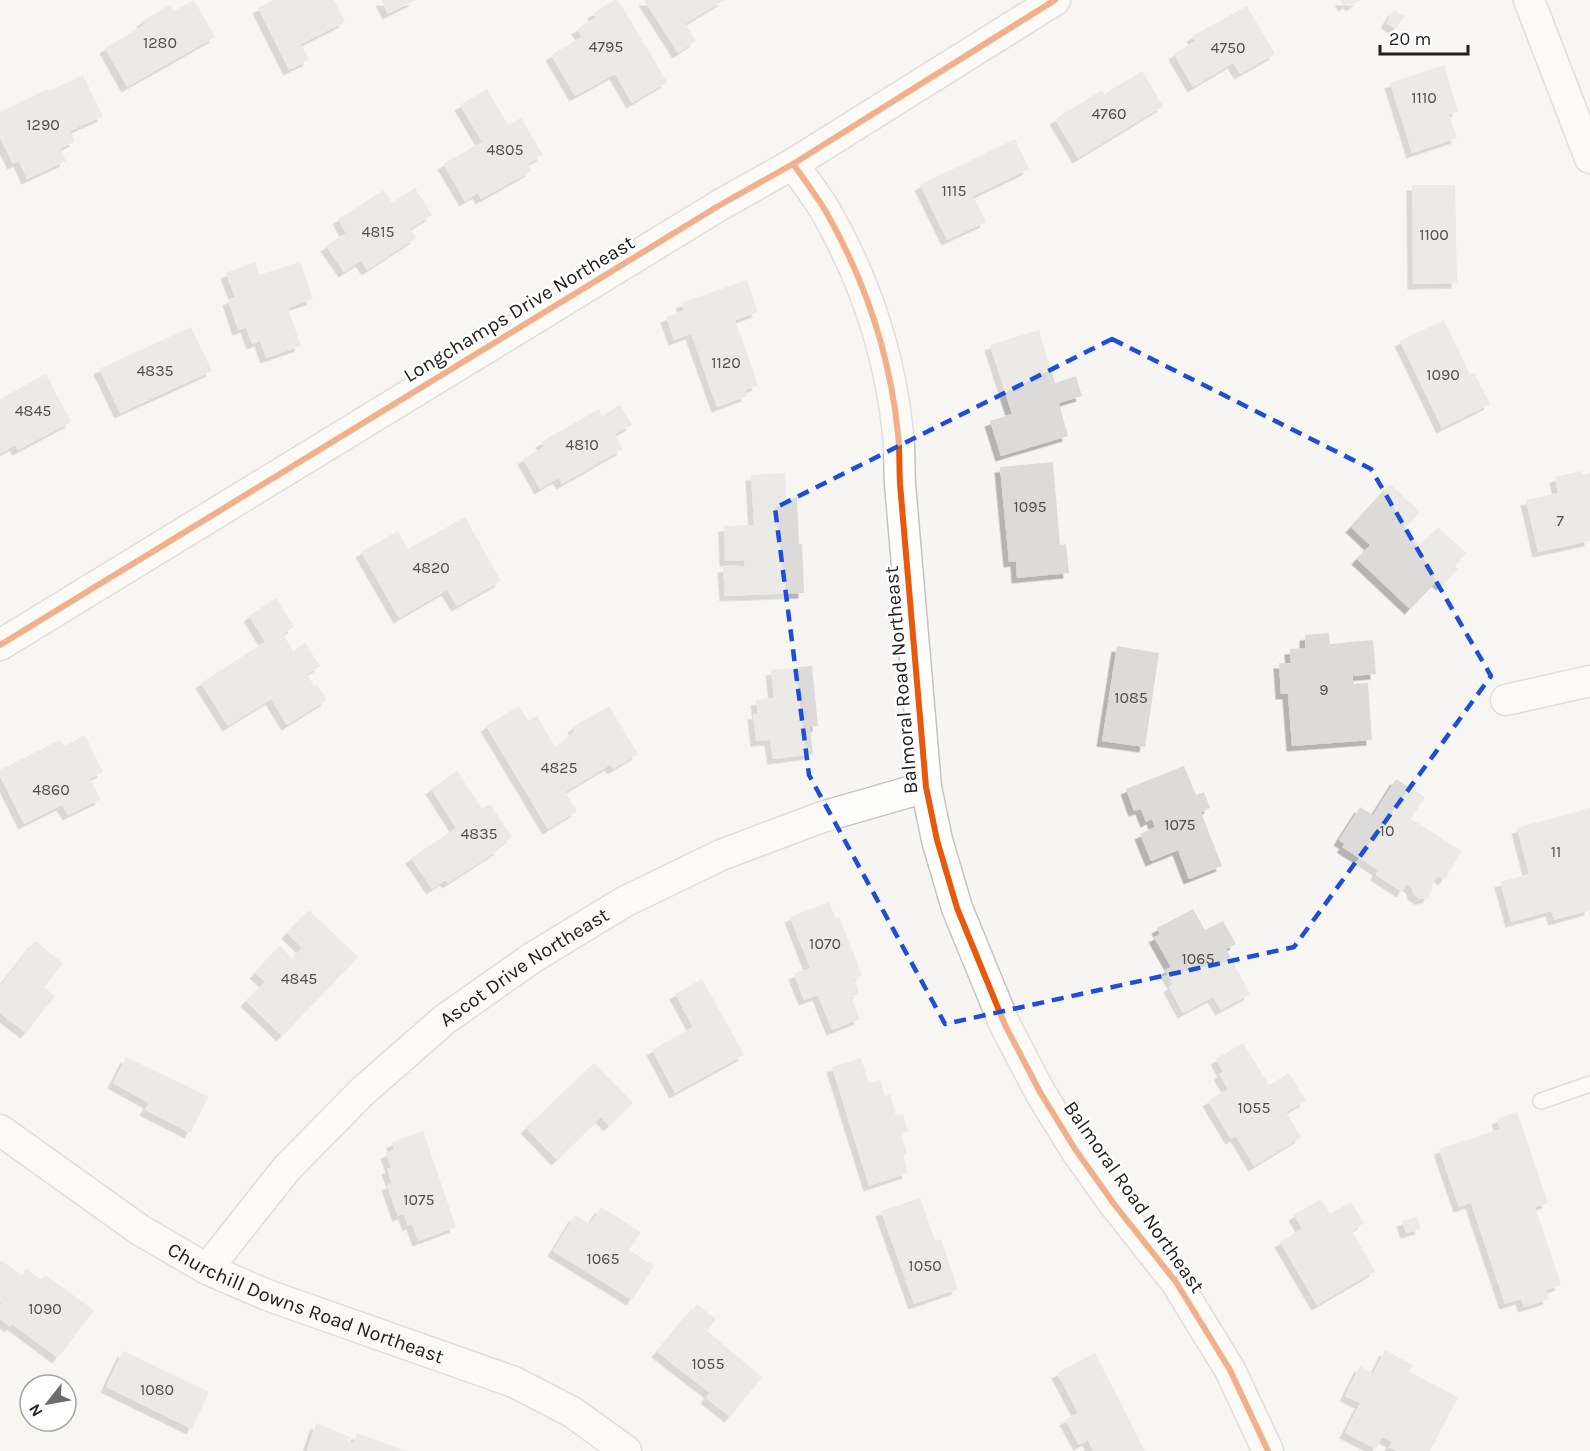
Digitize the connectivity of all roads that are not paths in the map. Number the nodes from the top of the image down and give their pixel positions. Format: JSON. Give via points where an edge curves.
{"nodes":[{"id":1,"x":1055,"y":0,"type":"edge"},
{"id":2,"x":1528,"y":0,"type":"edge"},
{"id":3,"x":1590,"y":158,"type":"edge"},
{"id":4,"x":794,"y":165,"type":"junction"},
{"id":5,"x":0,"y":645,"type":"edge"},
{"id":6,"x":1590,"y":681,"type":"edge"},
{"id":7,"x":1506,"y":700,"type":"dead end"},
{"id":8,"x":926,"y":787,"type":"junction"},
{"id":9,"x":1590,"y":1084,"type":"edge"},
{"id":10,"x":1541,"y":1101,"type":"dead end"},
{"id":11,"x":0,"y":1130,"type":"edge"},
{"id":12,"x":207,"y":1269,"type":"junction"},
{"id":13,"x":626,"y":1451,"type":"edge"},
{"id":14,"x":1268,"y":1451,"type":"edge"}],
"edges":[{"from":1,"to":4,"type":"street","name":"Longchamps Drive Northeast"},
{"from":2,"to":3,"type":"street"},
{"from":4,"to":5,"type":"street","name":"Longchamps Drive Northeast","via":[[720,205]]},
{"from":4,"to":8,"type":"street","name":"Balmoral Road Northeast","via":[[824,208],[853,263],[889,373],[898,435]]},
{"from":6,"to":7,"type":"street"},
{"from":8,"to":12,"type":"street","name":"Ascot Drive Northeast","via":[[822,817],[721,855],[624,902],[532,958],[444,1020],[363,1091],[287,1168]]},
{"from":8,"to":14,"type":"street","name":"Balmoral Road Northeast","via":[[957,908],[1005,1025],[1076,1149],[1176,1282],[1230,1370]]},
{"from":9,"to":10,"type":"lane"},
{"from":11,"to":12,"type":"street","name":"Churchill Downs Road Northeast","via":[[140,1230]]},
{"from":12,"to":13,"type":"street","name":"Churchill Downs Road Northeast","via":[[267,1295],[514,1382],[572,1412]]}]}
